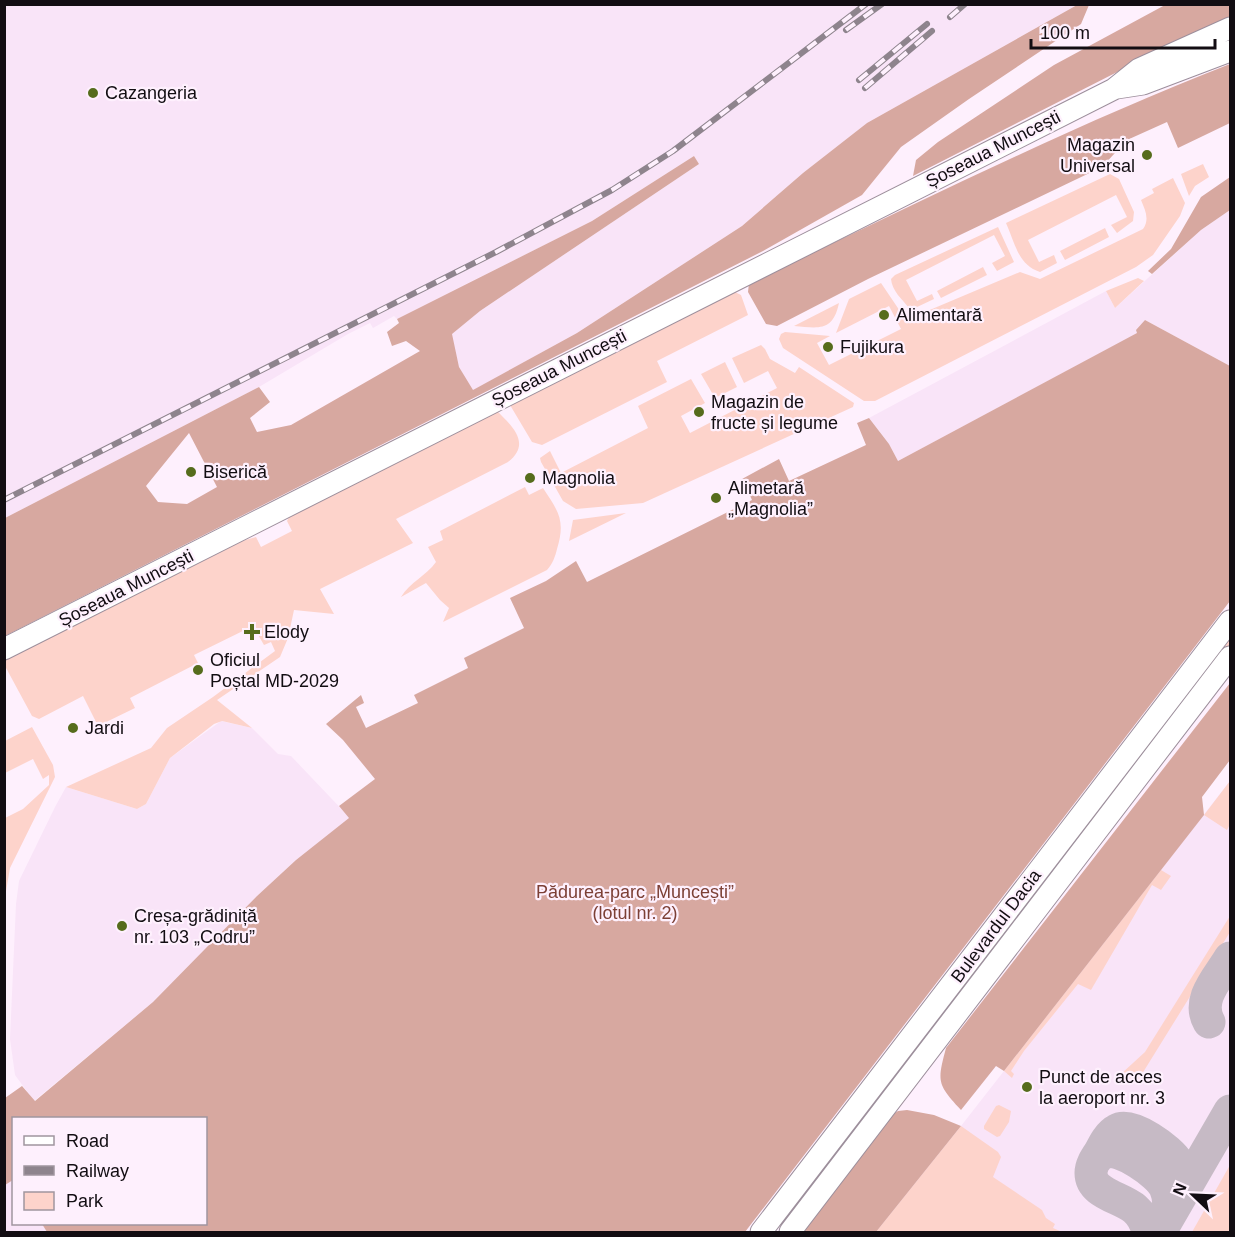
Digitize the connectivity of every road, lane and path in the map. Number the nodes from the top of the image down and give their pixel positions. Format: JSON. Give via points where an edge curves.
{"nodes":[{"id":1,"x":1230,"y":28,"type":"edge"},
{"id":2,"x":1230,"y":51,"type":"edge"},
{"id":3,"x":1114,"y":89,"type":"junction"},
{"id":4,"x":1230,"y":621,"type":"edge"},
{"id":5,"x":4,"y":649,"type":"edge"},
{"id":6,"x":1230,"y":657,"type":"edge"},
{"id":7,"x":882,"y":1075,"type":"junction"},
{"id":8,"x":900,"y":1089,"type":"junction"},
{"id":9,"x":761,"y":1233,"type":"edge"},
{"id":10,"x":790,"y":1233,"type":"edge"}],
"edges":[{"from":1,"to":3,"type":"main road","name":"Șoseaua Muncești","via":[[1139,69]]},
{"from":2,"to":3,"type":"main road","name":"Șoseaua Muncești","via":[[1143,84]]},
{"from":3,"to":5,"type":"main road","name":"Șoseaua Muncești"},
{"from":4,"to":7,"type":"main road","name":"Bulevardul Dacia"},
{"from":6,"to":8,"type":"main road","name":"Bulevardul Dacia"},
{"from":7,"to":8,"type":"main road"},
{"from":7,"to":9,"type":"main road","name":"Bulevardul Dacia"},
{"from":8,"to":10,"type":"main road","name":"Bulevardul Dacia"}]}
